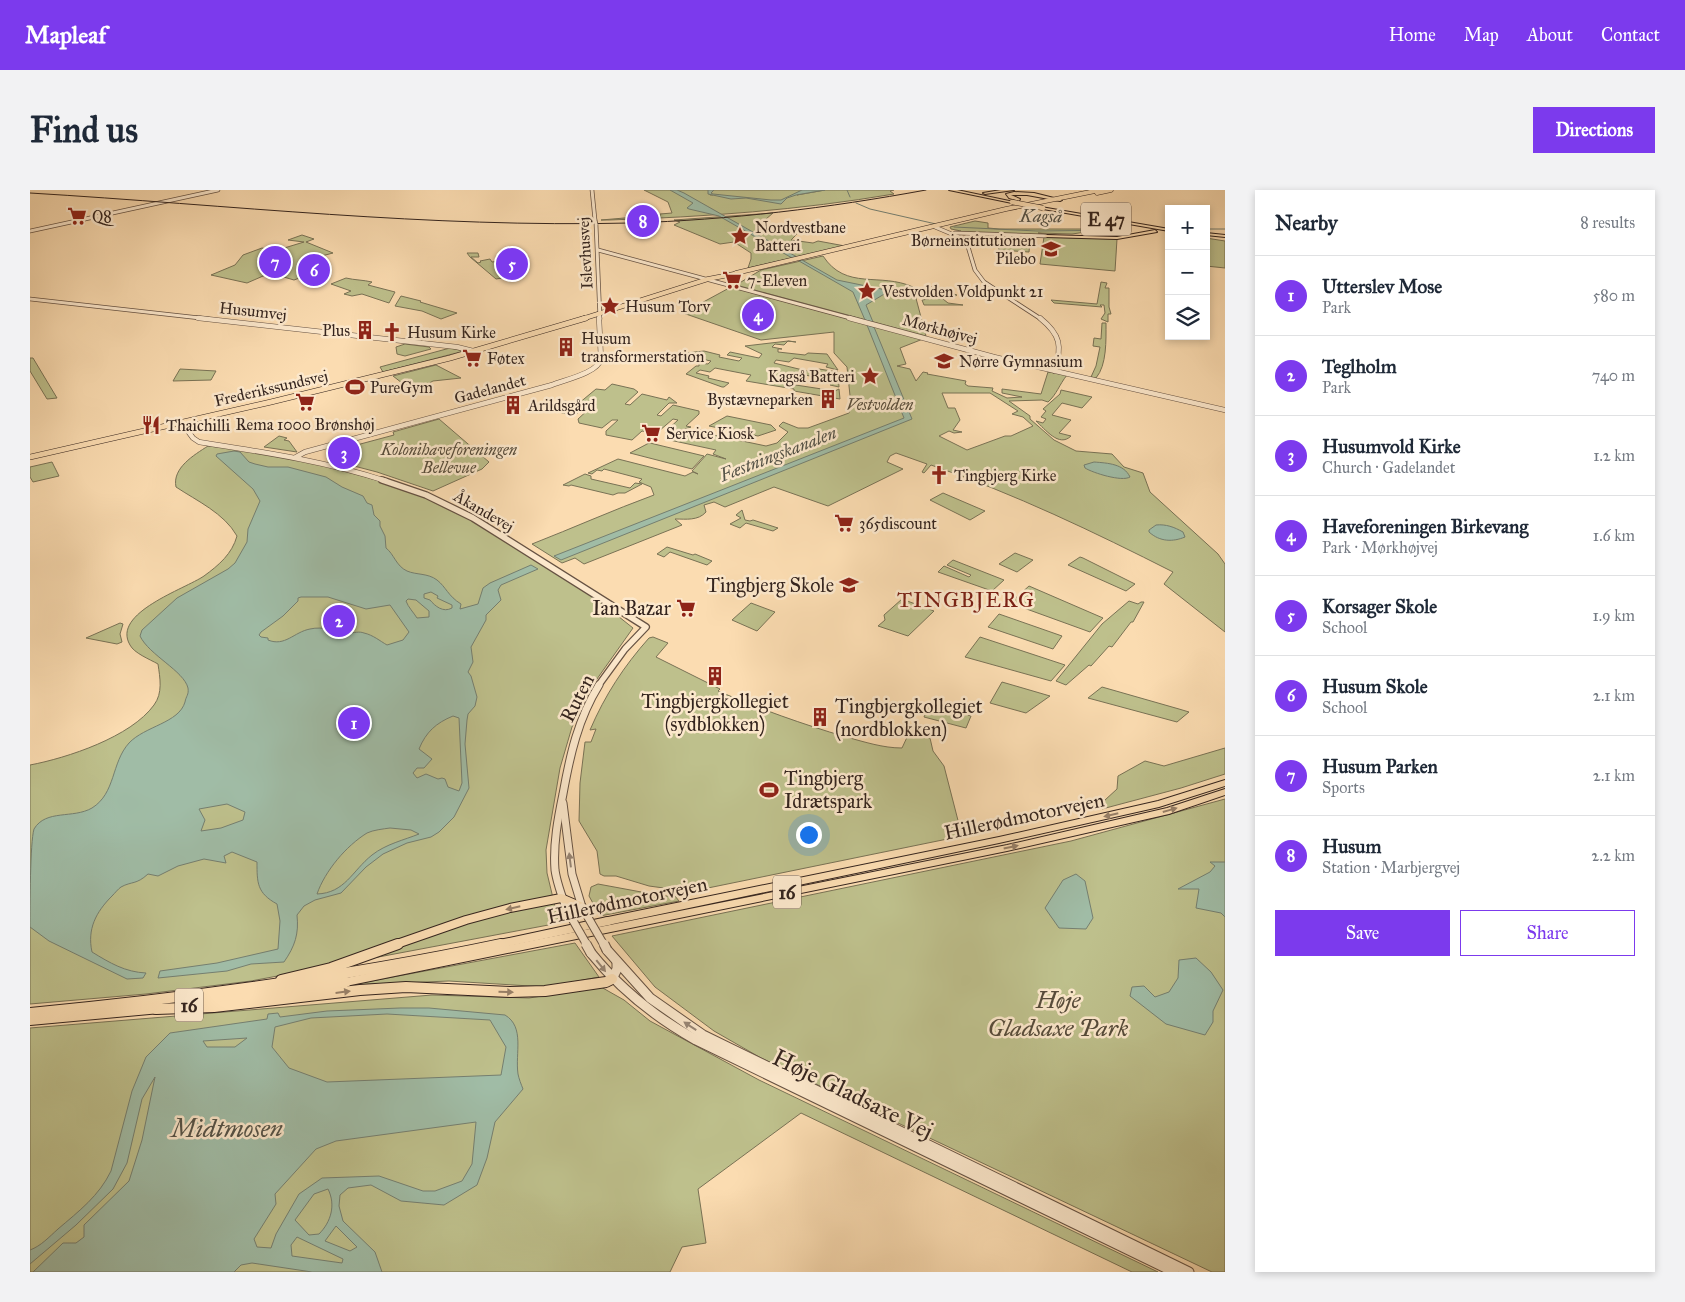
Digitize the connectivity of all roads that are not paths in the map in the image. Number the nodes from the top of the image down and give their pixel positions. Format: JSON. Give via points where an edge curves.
{"nodes":[{"id":1,"x":218,"y":190,"type":"edge"},
{"id":2,"x":592,"y":190,"type":"edge"},
{"id":3,"x":951,"y":190,"type":"edge"},
{"id":4,"x":959,"y":190,"type":"edge"},
{"id":5,"x":966,"y":190,"type":"edge"},
{"id":6,"x":1012,"y":190,"type":"edge"},
{"id":7,"x":1028,"y":190,"type":"edge"},
{"id":8,"x":1100,"y":190,"type":"edge"},
{"id":9,"x":1111,"y":190,"type":"edge"},
{"id":10,"x":1057,"y":199,"type":"junction"},
{"id":11,"x":1015,"y":201,"type":"junction"},
{"id":12,"x":1034,"y":205,"type":"joint"},
{"id":13,"x":1046,"y":207,"type":"junction"},
{"id":14,"x":1064,"y":212,"type":"junction"},
{"id":15,"x":937,"y":227,"type":"junction"},
{"id":16,"x":1165,"y":229,"type":"edge"},
{"id":17,"x":1165,"y":229,"type":"edge"},
{"id":18,"x":1165,"y":230,"type":"edge"},
{"id":19,"x":30,"y":231,"type":"edge"},
{"id":20,"x":955,"y":234,"type":"junction"},
{"id":21,"x":1046,"y":236,"type":"joint"},
{"id":22,"x":1210,"y":236,"type":"edge"},
{"id":23,"x":1111,"y":238,"type":"junction"},
{"id":24,"x":1225,"y":238,"type":"edge"},
{"id":25,"x":598,"y":250,"type":"junction"},
{"id":26,"x":709,"y":279,"type":"junction"},
{"id":27,"x":30,"y":299,"type":"edge"},
{"id":28,"x":600,"y":314,"type":"junction"},
{"id":29,"x":473,"y":351,"type":"junction"},
{"id":30,"x":600,"y":363,"type":"joint"},
{"id":31,"x":1054,"y":371,"type":"junction"},
{"id":32,"x":1225,"y":410,"type":"edge"},
{"id":33,"x":182,"y":422,"type":"junction"},
{"id":34,"x":30,"y":457,"type":"edge"},
{"id":35,"x":296,"y":457,"type":"junction"},
{"id":36,"x":646,"y":626,"type":"joint"},
{"id":37,"x":1225,"y":783,"type":"edge"},
{"id":38,"x":1225,"y":792,"type":"edge"},
{"id":39,"x":562,"y":796,"type":"junction"},
{"id":40,"x":561,"y":898,"type":"junction"},
{"id":41,"x":582,"y":907,"type":"junction"},
{"id":42,"x":608,"y":921,"type":"joint"},
{"id":43,"x":617,"y":962,"type":"junction"},
{"id":44,"x":612,"y":979,"type":"junction"},
{"id":45,"x":346,"y":982,"type":"joint"},
{"id":46,"x":235,"y":991,"type":"junction"},
{"id":47,"x":156,"y":1009,"type":"junction"},
{"id":48,"x":30,"y":1013,"type":"edge"},
{"id":49,"x":30,"y":1020,"type":"edge"},
{"id":50,"x":1174,"y":1272,"type":"edge"},
{"id":51,"x":1189,"y":1272,"type":"edge"}],
"edges":[{"from":1,"to":19,"type":"street"},
{"from":2,"to":25,"type":"street","name":"Islevhusvej"},
{"from":3,"to":11,"type":"highway","number":"E 47"},
{"from":4,"to":11,"type":"highway","number":"E 47"},
{"from":5,"to":6,"type":"highway","via":[[987,193]]},
{"from":7,"to":10,"type":"highway"},
{"from":8,"to":10,"type":"main road"},
{"from":9,"to":10,"type":"main road"},
{"from":10,"to":11,"type":"highway","via":[[1015,191],[1008,194]]},
{"from":10,"to":12,"type":"highway"},
{"from":10,"to":15,"type":"main road"},
{"from":11,"to":13,"type":"highway","number":"E 47","bridge":true},
{"from":12,"to":15,"type":"main road"},
{"from":13,"to":14,"type":"highway","number":"E 47"},
{"from":13,"to":16,"type":"highway","number":"E 47"},
{"from":14,"to":17,"type":"highway","number":"E 47"},
{"from":14,"to":23,"type":"highway","via":[[1123,225],[1131,231],[1128,235]]},
{"from":15,"to":20,"type":"street"},
{"from":15,"to":26,"type":"main road","name":"Frederikssundsvej"},
{"from":18,"to":23,"type":"highway"},
{"from":20,"to":21,"type":"street"},
{"from":20,"to":31,"type":"street","via":[[968,242],[971,264],[983,282],[1040,318],[1057,335],[1060,349]]},
{"from":21,"to":23,"type":"highway"},
{"from":22,"to":24,"type":"highway"},
{"from":25,"to":26,"type":"street","name":"Mørkhøjvej"},
{"from":25,"to":28,"type":"street","name":"Islevhusvej"},
{"from":26,"to":28,"type":"main road","name":"Frederikssundsvej"},
{"from":26,"to":31,"type":"street","name":"Mørkhøjvej"},
{"from":27,"to":29,"type":"street","name":"Husumvej"},
{"from":28,"to":29,"type":"main road","name":"Frederikssundsvej"},
{"from":28,"to":30,"type":"street","name":"Islevhusvej"},
{"from":29,"to":33,"type":"main road","name":"Frederikssundsvej"},
{"from":30,"to":35,"type":"street","name":"Gadelandet","via":[[585,373],[553,384]]},
{"from":31,"to":32,"type":"street","name":"Mørkhøjvej"},
{"from":33,"to":34,"type":"main road","name":"Frederikssundsvej"},
{"from":33,"to":35,"type":"street","name":"Åkandevej","via":[[199,442]]},
{"from":35,"to":36,"type":"street","name":"Åkandevej","via":[[385,480],[452,507]]},
{"from":36,"to":39,"type":"street","name":"Ruten","via":[[597,688],[584,713],[574,739]]},
{"from":37,"to":42,"type":"highway","name":"Hillerødmotorvejen","number":"16","one_way":true,"via":[[1159,804],[999,840]]},
{"from":45,"to":38,"type":"highway","name":"Hillerødmotorvejen","number":"16","one_way":true,"via":[[1007,848],[1169,811]]},
{"from":39,"to":40,"type":"street","name":"Ruten","via":[[554,841],[554,862]]},
{"from":41,"to":39,"type":"street","name":"Ruten","one_way":true,"via":[[572,874]]},
{"from":40,"to":41,"type":"main road"},
{"from":40,"to":44,"type":"street","name":"Høje Gladsaxe Vej","one_way":true,"bridge":true,"via":[[591,953]]},
{"from":40,"to":46,"type":"main road","one_way":true,"via":[[466,920],[331,968]]},
{"from":41,"to":43,"type":"street","name":"Høje Gladsaxe Vej","bridge":true},
{"from":42,"to":46,"type":"main road","name":"Hillerødmotorvejen","number":"16","via":[[426,960]]},
{"from":43,"to":44,"type":"street"},
{"from":51,"to":43,"type":"street","name":"Høje Gladsaxe Vej","one_way":true,"via":[[733,1051],[666,1010],[639,988]]},
{"from":47,"to":44,"type":"main road","one_way":true,"via":[[214,1007],[406,987],[545,991]]},
{"from":44,"to":50,"type":"street","name":"Høje Gladsaxe Vej","via":[[656,1016],[696,1040]]},
{"from":45,"to":47,"type":"main road","name":"Hillerødmotorvejen","number":"16"},
{"from":46,"to":48,"type":"main road","name":"Hillerødmotorvejen","number":"16"},
{"from":47,"to":49,"type":"main road","name":"Hillerødmotorvejen","number":"16"}]}
